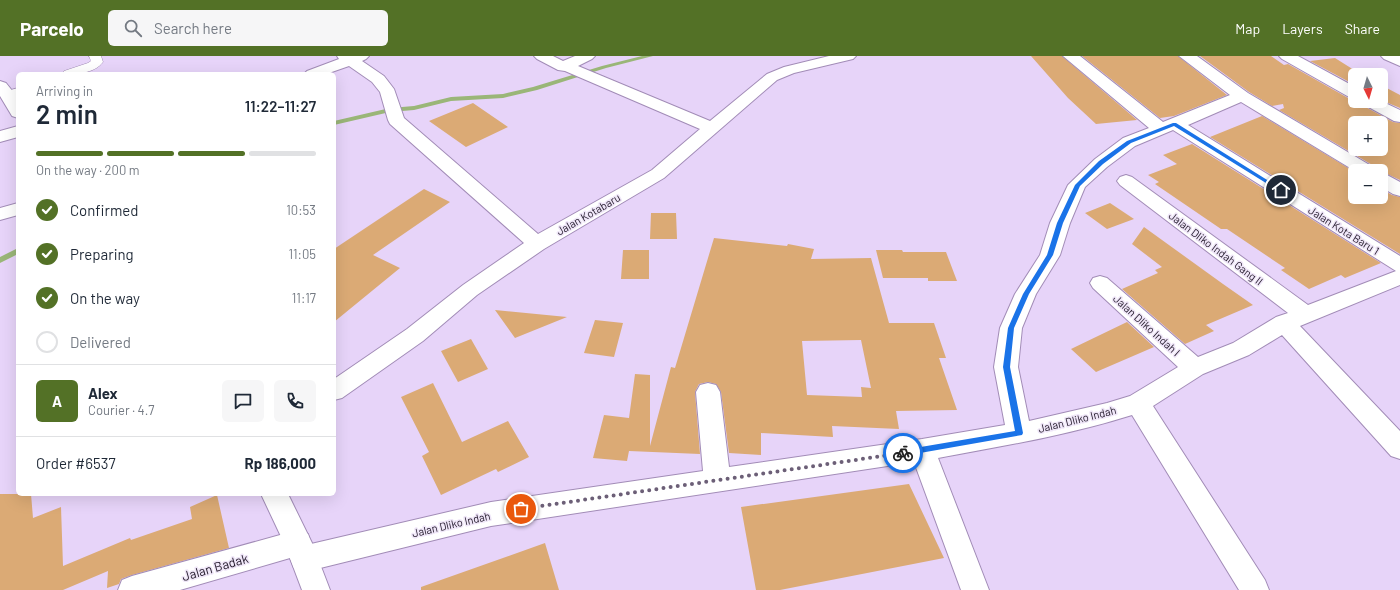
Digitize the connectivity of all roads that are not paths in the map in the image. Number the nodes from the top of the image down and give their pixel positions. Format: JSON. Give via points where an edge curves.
{"nodes":[{"id":1,"x":96,"y":56,"type":"edge"},
{"id":2,"x":542,"y":56,"type":"edge"},
{"id":3,"x":587,"y":56,"type":"edge"},
{"id":4,"x":848,"y":56,"type":"edge"},
{"id":5,"x":1071,"y":56,"type":"edge"},
{"id":6,"x":1187,"y":56,"type":"edge"},
{"id":7,"x":1389,"y":56,"type":"edge"},
{"id":8,"x":352,"y":57,"type":"edge"},
{"id":9,"x":1295,"y":57,"type":"edge"},
{"id":10,"x":1400,"y":61,"type":"edge"},
{"id":11,"x":572,"y":69,"type":"junction"},
{"id":12,"x":74,"y":72,"type":"edge"},
{"id":13,"x":317,"y":72,"type":"edge"},
{"id":14,"x":1348,"y":90,"type":"edge"},
{"id":15,"x":9,"y":91,"type":"edge"},
{"id":16,"x":1242,"y":96,"type":"junction"},
{"id":17,"x":16,"y":108,"type":"edge"},
{"id":18,"x":1383,"y":108,"type":"edge"},
{"id":19,"x":1400,"y":117,"type":"edge"},
{"id":20,"x":1168,"y":126,"type":"junction"},
{"id":21,"x":712,"y":128,"type":"junction"},
{"id":22,"x":16,"y":132,"type":"edge"},
{"id":23,"x":0,"y":137,"type":"edge"},
{"id":24,"x":1356,"y":164,"type":"edge"},
{"id":25,"x":1126,"y":181,"type":"dead end"},
{"id":26,"x":1388,"y":183,"type":"edge"},
{"id":27,"x":1400,"y":190,"type":"edge"},
{"id":28,"x":16,"y":210,"type":"edge"},
{"id":29,"x":0,"y":214,"type":"edge"},
{"id":30,"x":537,"y":244,"type":"junction"},
{"id":31,"x":1400,"y":265,"type":"edge"},
{"id":32,"x":1400,"y":277,"type":"edge"},
{"id":33,"x":1100,"y":282,"type":"dead end"},
{"id":34,"x":1295,"y":319,"type":"junction"},
{"id":35,"x":1195,"y":368,"type":"junction"},
{"id":36,"x":336,"y":390,"type":"edge"},
{"id":37,"x":708,"y":392,"type":"dead end"},
{"id":38,"x":1138,"y":403,"type":"junction"},
{"id":39,"x":1019,"y":433,"type":"junction"},
{"id":40,"x":1400,"y":448,"type":"edge"},
{"id":41,"x":922,"y":450,"type":"junction"},
{"id":42,"x":716,"y":479,"type":"junction"},
{"id":43,"x":275,"y":496,"type":"edge"},
{"id":44,"x":301,"y":551,"type":"junction"},
{"id":45,"x":132,"y":590,"type":"edge"},
{"id":46,"x":316,"y":590,"type":"edge"},
{"id":47,"x":975,"y":590,"type":"edge"},
{"id":48,"x":1255,"y":590,"type":"edge"}],
"edges":[{"from":1,"to":12,"type":"lane","via":[[97,62],[92,66]]},
{"from":2,"to":11,"type":"street","via":[[560,66]]},
{"from":3,"to":11,"type":"street"},
{"from":4,"to":21,"type":"street","name":"Jalan Kotabaru","via":[[789,70],[772,77]]},
{"from":5,"to":20,"type":"street","name":"Jalan Kota Baru 1"},
{"from":6,"to":16,"type":"street"},
{"from":7,"to":10,"type":"street"},
{"from":8,"to":13,"type":"street"},
{"from":8,"to":30,"type":"street","via":[[378,79],[388,92],[394,113]]},
{"from":9,"to":14,"type":"street"},
{"from":11,"to":21,"type":"street"},
{"from":15,"to":17,"type":"street"},
{"from":16,"to":20,"type":"street"},
{"from":16,"to":24,"type":"street"},
{"from":18,"to":19,"type":"street"},
{"from":20,"to":31,"type":"street","name":"Jalan Kota Baru 1"},
{"from":20,"to":39,"type":"street","via":[[1129,142],[1077,185],[1060,223],[1050,255],[1026,294],[1011,328],[1006,367]]},
{"from":21,"to":30,"type":"street","name":"Jalan Kotabaru","via":[[658,174]]},
{"from":22,"to":23,"type":"street"},
{"from":25,"to":34,"type":"street","name":"Jalan Dliko Indah Gang II"},
{"from":26,"to":27,"type":"street"},
{"from":28,"to":29,"type":"street"},
{"from":30,"to":36,"type":"street","name":"Jalan Kotabaru","via":[[470,290],[415,335]]},
{"from":32,"to":34,"type":"street","name":"Jalan Dliko Indah"},
{"from":33,"to":35,"type":"street","name":"Jalan Dliko Indah I"},
{"from":34,"to":35,"type":"street","name":"Jalan Dliko Indah","via":[[1242,349]]},
{"from":34,"to":40,"type":"street","name":"Jalan Dliko Indah Gang II"},
{"from":35,"to":38,"type":"street","name":"Jalan Dliko Indah"},
{"from":37,"to":42,"type":"street"},
{"from":38,"to":39,"type":"street","name":"Jalan Dliko Indah","via":[[1107,413]]},
{"from":38,"to":48,"type":"street"},
{"from":39,"to":41,"type":"street","name":"Jalan Dliko Indah"},
{"from":41,"to":42,"type":"street","name":"Jalan Dliko Indah","via":[[767,474]]},
{"from":41,"to":47,"type":"street"},
{"from":42,"to":44,"type":"street","name":"Jalan Dliko Indah","via":[[491,514]]},
{"from":43,"to":44,"type":"street"},
{"from":44,"to":45,"type":"street","name":"Jalan Badak"},
{"from":44,"to":46,"type":"street"}]}
